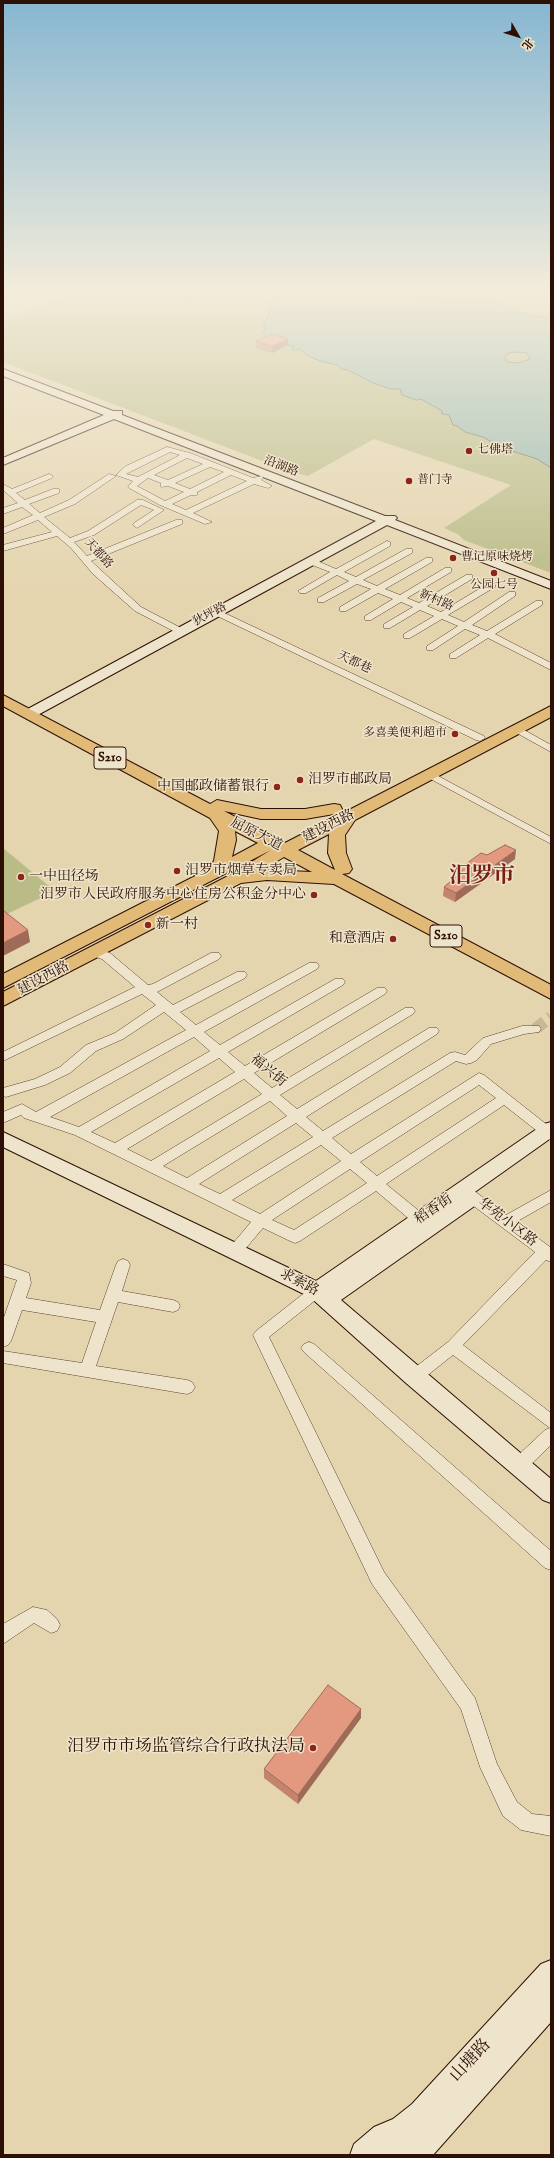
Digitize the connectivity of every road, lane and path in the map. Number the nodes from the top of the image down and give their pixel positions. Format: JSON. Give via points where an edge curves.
{"nodes":[{"id":1,"x":56,"y":392,"type":"edge"},
{"id":2,"x":62,"y":392,"type":"edge"},
{"id":3,"x":116,"y":414,"type":"junction"},
{"id":4,"x":188,"y":456,"type":"junction"},
{"id":5,"x":3,"y":462,"type":"edge"},
{"id":6,"x":210,"y":464,"type":"junction"},
{"id":7,"x":231,"y":472,"type":"junction"},
{"id":8,"x":147,"y":474,"type":"junction"},
{"id":9,"x":49,"y":476,"type":"dead end"},
{"id":10,"x":112,"y":476,"type":"dead end"},
{"id":11,"x":139,"y":480,"type":"junction"},
{"id":12,"x":267,"y":480,"type":"junction"},
{"id":13,"x":255,"y":481,"type":"junction"},
{"id":14,"x":168,"y":483,"type":"junction"},
{"id":15,"x":3,"y":486,"type":"edge"},
{"id":16,"x":56,"y":491,"type":"dead end"},
{"id":17,"x":12,"y":492,"type":"junction"},
{"id":18,"x":190,"y":492,"type":"junction"},
{"id":19,"x":146,"y":493,"type":"junction"},
{"id":20,"x":212,"y":501,"type":"junction"},
{"id":21,"x":24,"y":502,"type":"junction"},
{"id":22,"x":165,"y":504,"type":"junction"},
{"id":23,"x":3,"y":511,"type":"edge"},
{"id":24,"x":186,"y":513,"type":"junction"},
{"id":25,"x":39,"y":515,"type":"junction"},
{"id":26,"x":388,"y":519,"type":"junction"},
{"id":27,"x":179,"y":522,"type":"dead end"},
{"id":28,"x":208,"y":522,"type":"dead end"},
{"id":29,"x":137,"y":525,"type":"dead end"},
{"id":30,"x":3,"y":531,"type":"edge"},
{"id":31,"x":59,"y":533,"type":"junction"},
{"id":32,"x":69,"y":541,"type":"junction"},
{"id":33,"x":387,"y":544,"type":"dead end"},
{"id":34,"x":3,"y":548,"type":"edge"},
{"id":35,"x":409,"y":551,"type":"dead end"},
{"id":36,"x":86,"y":560,"type":"junction"},
{"id":37,"x":429,"y":560,"type":"dead end"},
{"id":38,"x":310,"y":561,"type":"junction"},
{"id":39,"x":448,"y":570,"type":"dead end"},
{"id":40,"x":337,"y":572,"type":"junction"},
{"id":41,"x":469,"y":577,"type":"dead end"},
{"id":42,"x":357,"y":580,"type":"junction"},
{"id":43,"x":551,"y":580,"type":"edge"},
{"id":44,"x":492,"y":585,"type":"dead end"},
{"id":45,"x":551,"y":585,"type":"edge"},
{"id":46,"x":378,"y":589,"type":"junction"},
{"id":47,"x":303,"y":591,"type":"dead end"},
{"id":48,"x":512,"y":594,"type":"dead end"},
{"id":49,"x":400,"y":598,"type":"junction"},
{"id":50,"x":321,"y":600,"type":"dead end"},
{"id":51,"x":539,"y":602,"type":"dead end"},
{"id":52,"x":420,"y":607,"type":"junction"},
{"id":53,"x":343,"y":609,"type":"dead end"},
{"id":54,"x":216,"y":612,"type":"junction"},
{"id":55,"x":441,"y":616,"type":"junction"},
{"id":56,"x":368,"y":618,"type":"dead end"},
{"id":57,"x":464,"y":625,"type":"junction"},
{"id":58,"x":387,"y":626,"type":"dead end"},
{"id":59,"x":180,"y":631,"type":"junction"},
{"id":60,"x":488,"y":635,"type":"junction"},
{"id":61,"x":407,"y":636,"type":"dead end"},
{"id":62,"x":430,"y":648,"type":"dead end"},
{"id":63,"x":453,"y":656,"type":"dead end"},
{"id":64,"x":551,"y":667,"type":"edge"},
{"id":65,"x":3,"y":691,"type":"edge"},
{"id":66,"x":3,"y":700,"type":"edge"},
{"id":67,"x":551,"y":702,"type":"edge"},
{"id":68,"x":551,"y":711,"type":"edge"},
{"id":69,"x":33,"y":712,"type":"junction"},
{"id":70,"x":517,"y":729,"type":"junction"},
{"id":71,"x":480,"y":738,"type":"junction"},
{"id":72,"x":551,"y":749,"type":"edge"},
{"id":73,"x":429,"y":774,"type":"junction"},
{"id":74,"x":217,"y":810,"type":"junction"},
{"id":75,"x":341,"y":814,"type":"junction"},
{"id":76,"x":551,"y":841,"type":"edge"},
{"id":77,"x":283,"y":844,"type":"junction"},
{"id":78,"x":342,"y":874,"type":"junction"},
{"id":79,"x":210,"y":875,"type":"junction"},
{"id":80,"x":236,"y":879,"type":"junction"},
{"id":81,"x":94,"y":952,"type":"junction"},
{"id":82,"x":215,"y":956,"type":"dead end"},
{"id":83,"x":313,"y":966,"type":"dead end"},
{"id":84,"x":241,"y":975,"type":"dead end"},
{"id":85,"x":551,"y":981,"type":"edge"},
{"id":86,"x":3,"y":982,"type":"edge"},
{"id":87,"x":339,"y":982,"type":"dead end"},
{"id":88,"x":145,"y":988,"type":"junction"},
{"id":89,"x":381,"y":991,"type":"dead end"},
{"id":90,"x":551,"y":993,"type":"edge"},
{"id":91,"x":3,"y":1000,"type":"edge"},
{"id":92,"x":169,"y":1008,"type":"junction"},
{"id":93,"x":409,"y":1011,"type":"dead end"},
{"id":94,"x":535,"y":1029,"type":"tunnel mouth"},
{"id":95,"x":195,"y":1031,"type":"junction"},
{"id":96,"x":433,"y":1031,"type":"dead end"},
{"id":97,"x":220,"y":1052,"type":"junction"},
{"id":98,"x":3,"y":1056,"type":"edge"},
{"id":99,"x":245,"y":1072,"type":"junction"},
{"id":100,"x":6,"y":1092,"type":"dead end"},
{"id":101,"x":270,"y":1094,"type":"junction"},
{"id":102,"x":504,"y":1099,"type":"junction"},
{"id":103,"x":296,"y":1116,"type":"junction"},
{"id":104,"x":39,"y":1117,"type":"junction"},
{"id":105,"x":3,"y":1118,"type":"edge"},
{"id":106,"x":80,"y":1132,"type":"junction"},
{"id":107,"x":550,"y":1135,"type":"edge"},
{"id":108,"x":322,"y":1138,"type":"junction"},
{"id":109,"x":3,"y":1139,"type":"edge"},
{"id":110,"x":116,"y":1149,"type":"junction"},
{"id":111,"x":350,"y":1160,"type":"junction"},
{"id":112,"x":151,"y":1167,"type":"junction"},
{"id":113,"x":376,"y":1183,"type":"junction"},
{"id":114,"x":186,"y":1184,"type":"junction"},
{"id":115,"x":468,"y":1194,"type":"junction"},
{"id":116,"x":551,"y":1195,"type":"edge"},
{"id":117,"x":221,"y":1200,"type":"junction"},
{"id":118,"x":419,"y":1219,"type":"junction"},
{"id":119,"x":261,"y":1220,"type":"junction"},
{"id":120,"x":505,"y":1222,"type":"junction"},
{"id":121,"x":235,"y":1251,"type":"junction"},
{"id":122,"x":548,"y":1253,"type":"edge"},
{"id":123,"x":123,"y":1264,"type":"dead end"},
{"id":124,"x":3,"y":1270,"type":"edge"},
{"id":125,"x":113,"y":1295,"type":"junction"},
{"id":126,"x":322,"y":1295,"type":"junction"},
{"id":127,"x":17,"y":1303,"type":"junction"},
{"id":128,"x":173,"y":1306,"type":"dead end"},
{"id":129,"x":105,"y":1317,"type":"junction"},
{"id":130,"x":3,"y":1341,"type":"edge"},
{"id":131,"x":453,"y":1346,"type":"junction"},
{"id":132,"x":309,"y":1348,"type":"dead end"},
{"id":133,"x":3,"y":1357,"type":"edge"},
{"id":134,"x":87,"y":1370,"type":"junction"},
{"id":135,"x":414,"y":1377,"type":"junction"},
{"id":136,"x":187,"y":1387,"type":"dead end"},
{"id":137,"x":551,"y":1422,"type":"edge"},
{"id":138,"x":551,"y":1435,"type":"edge"},
{"id":139,"x":518,"y":1466,"type":"junction"},
{"id":140,"x":551,"y":1493,"type":"edge"},
{"id":141,"x":551,"y":1562,"type":"edge"},
{"id":142,"x":52,"y":1625,"type":"dead end"},
{"id":143,"x":3,"y":1636,"type":"edge"},
{"id":144,"x":551,"y":1826,"type":"edge"},
{"id":145,"x":551,"y":1974,"type":"edge"},
{"id":146,"x":551,"y":2001,"type":"edge"},
{"id":147,"x":382,"y":2149,"type":"edge"},
{"id":148,"x":413,"y":2155,"type":"edge"}],
"edges":[{"from":1,"to":3,"type":"main road","name":"沿湖路"},
{"from":2,"to":3,"type":"main road","name":"沿湖路"},
{"from":3,"to":5,"type":"main road"},
{"from":3,"to":12,"type":"main road","name":"沿湖路"},
{"from":3,"to":26,"type":"main road","name":"沿湖路"},
{"from":4,"to":6,"type":"street"},
{"from":4,"to":8,"type":"street"},
{"from":4,"to":11,"type":"street","via":[[170,449],[129,468],[120,475]]},
{"from":6,"to":7,"type":"street"},
{"from":6,"to":14,"type":"street"},
{"from":7,"to":13,"type":"street"},
{"from":7,"to":18,"type":"street"},
{"from":8,"to":11,"type":"street"},
{"from":8,"to":14,"type":"street"},
{"from":9,"to":17,"type":"street"},
{"from":10,"to":25,"type":"street","via":[[72,502]]},
{"from":11,"to":19,"type":"street","via":[[132,486]]},
{"from":12,"to":13,"type":"street"},
{"from":12,"to":26,"type":"main road","name":"沿湖路"},
{"from":13,"to":20,"type":"street"},
{"from":14,"to":18,"type":"street"},
{"from":14,"to":19,"type":"street"},
{"from":15,"to":17,"type":"street","name":"天都路"},
{"from":16,"to":21,"type":"street"},
{"from":17,"to":21,"type":"street","name":"天都路"},
{"from":18,"to":20,"type":"street"},
{"from":18,"to":22,"type":"street"},
{"from":19,"to":22,"type":"street"},
{"from":20,"to":24,"type":"street"},
{"from":21,"to":23,"type":"street"},
{"from":21,"to":25,"type":"street","name":"天都路"},
{"from":22,"to":24,"type":"street"},
{"from":24,"to":28,"type":"street"},
{"from":25,"to":30,"type":"street"},
{"from":25,"to":31,"type":"street","name":"天都路"},
{"from":26,"to":38,"type":"main road","name":"狄坪路"},
{"from":26,"to":43,"type":"main road","name":"沿湖路"},
{"from":26,"to":45,"type":"main road","name":"沿湖路"},
{"from":27,"to":36,"type":"street"},
{"from":29,"to":32,"type":"street","via":[[160,510],[140,502],[92,533]]},
{"from":31,"to":32,"type":"street","name":"天都路"},
{"from":31,"to":34,"type":"street"},
{"from":32,"to":36,"type":"street","name":"天都路"},
{"from":33,"to":40,"type":"street"},
{"from":35,"to":42,"type":"street"},
{"from":36,"to":59,"type":"street","name":"天都路","via":[[138,609]]},
{"from":37,"to":46,"type":"street"},
{"from":38,"to":40,"type":"street","name":"新村路"},
{"from":38,"to":54,"type":"main road","name":"狄坪路"},
{"from":39,"to":49,"type":"street"},
{"from":40,"to":42,"type":"street","name":"新村路"},
{"from":40,"to":47,"type":"street"},
{"from":41,"to":52,"type":"street"},
{"from":42,"to":46,"type":"street","name":"新村路"},
{"from":42,"to":50,"type":"street"},
{"from":44,"to":55,"type":"street"},
{"from":46,"to":49,"type":"street","name":"新村路"},
{"from":46,"to":53,"type":"street"},
{"from":48,"to":57,"type":"street"},
{"from":49,"to":52,"type":"street","name":"新村路"},
{"from":49,"to":56,"type":"street"},
{"from":51,"to":60,"type":"street"},
{"from":52,"to":55,"type":"street","name":"新村路"},
{"from":52,"to":58,"type":"street"},
{"from":54,"to":59,"type":"main road","name":"狄坪路"},
{"from":54,"to":71,"type":"street","name":"天都巷"},
{"from":55,"to":57,"type":"street","name":"新村路"},
{"from":55,"to":61,"type":"street"},
{"from":57,"to":60,"type":"street","name":"新村路"},
{"from":57,"to":62,"type":"street"},
{"from":59,"to":69,"type":"main road","name":"狄坪路"},
{"from":60,"to":63,"type":"street"},
{"from":60,"to":64,"type":"street","name":"新村路"},
{"from":65,"to":69,"type":"main road","name":"屈原大道","number":"S210"},
{"from":66,"to":69,"type":"main road","name":"屈原大道","number":"S210"},
{"from":67,"to":71,"type":"main road","name":"建设西路"},
{"from":68,"to":70,"type":"main road","name":"建设西路"},
{"from":69,"to":74,"type":"main road","name":"屈原大道","number":"S210"},
{"from":70,"to":72,"type":"street"},
{"from":70,"to":73,"type":"main road","name":"建设西路"},
{"from":71,"to":75,"type":"main road","name":"建设西路","via":[[357,801]]},
{"from":73,"to":75,"type":"main road","name":"建设西路"},
{"from":73,"to":76,"type":"street"},
{"from":74,"to":75,"type":"main road","via":[[261,814]]},
{"from":74,"to":77,"type":"main road","name":"屈原大道","number":"S210"},
{"from":74,"to":79,"type":"main road","via":[[227,831],[226,852],[222,862]]},
{"from":75,"to":77,"type":"main road","name":"建设西路"},
{"from":75,"to":78,"type":"main road","via":[[337,835]]},
{"from":77,"to":78,"type":"main road","name":"屈原大道","number":"S210"},
{"from":77,"to":79,"type":"main road","name":"建设西路"},
{"from":77,"to":80,"type":"main road","name":"建设西路"},
{"from":78,"to":80,"type":"main road","via":[[267,875]]},
{"from":78,"to":85,"type":"main road","name":"屈原大道","number":"S210"},
{"from":78,"to":90,"type":"main road","name":"屈原大道","number":"S210"},
{"from":79,"to":86,"type":"main road","name":"建设西路"},
{"from":80,"to":81,"type":"main road","name":"建设西路"},
{"from":81,"to":88,"type":"street","name":"福兴街","via":[[106,956]]},
{"from":81,"to":91,"type":"main road","name":"建设西路"},
{"from":82,"to":88,"type":"street","via":[[156,988]]},
{"from":83,"to":95,"type":"street"},
{"from":84,"to":92,"type":"street"},
{"from":87,"to":97,"type":"street"},
{"from":88,"to":92,"type":"street","name":"福兴街"},
{"from":88,"to":98,"type":"street"},
{"from":89,"to":99,"type":"street"},
{"from":92,"to":95,"type":"street","name":"福兴街"},
{"from":92,"to":100,"type":"street","via":[[119,1036],[91,1048],[64,1070],[40,1082]]},
{"from":93,"to":101,"type":"street"},
{"from":94,"to":108,"type":"street","via":[[522,1030],[487,1041],[466,1060],[455,1056]]},
{"from":95,"to":97,"type":"street","name":"福兴街"},
{"from":95,"to":104,"type":"street"},
{"from":96,"to":103,"type":"street"},
{"from":97,"to":99,"type":"street","name":"福兴街"},
{"from":97,"to":106,"type":"street"},
{"from":99,"to":101,"type":"street","name":"福兴街"},
{"from":99,"to":110,"type":"street"},
{"from":101,"to":103,"type":"street","name":"福兴街"},
{"from":101,"to":112,"type":"street"},
{"from":102,"to":107,"type":"street"},
{"from":102,"to":111,"type":"street","via":[[479,1078]]},
{"from":102,"to":113,"type":"street"},
{"from":103,"to":108,"type":"street","name":"福兴街"},
{"from":103,"to":114,"type":"street"},
{"from":104,"to":105,"type":"street","via":[[30,1115],[22,1109]]},
{"from":104,"to":106,"type":"street"},
{"from":106,"to":110,"type":"street"},
{"from":107,"to":115,"type":"main road"},
{"from":108,"to":111,"type":"street","name":"福兴街"},
{"from":108,"to":117,"type":"street"},
{"from":109,"to":121,"type":"main road","name":"求索路"},
{"from":110,"to":112,"type":"street"},
{"from":111,"to":113,"type":"street","name":"福兴街"},
{"from":111,"to":119,"type":"street"},
{"from":112,"to":114,"type":"street"},
{"from":113,"to":118,"type":"street","name":"福兴街"},
{"from":113,"to":119,"type":"street","via":[[295,1237]]},
{"from":114,"to":117,"type":"street"},
{"from":115,"to":118,"type":"main road","name":"稻香街"},
{"from":115,"to":120,"type":"street","name":"华苑小区路"},
{"from":115,"to":126,"type":"main road"},
{"from":116,"to":120,"type":"street"},
{"from":117,"to":119,"type":"street"},
{"from":118,"to":126,"type":"main road","name":"稻香街"},
{"from":119,"to":121,"type":"street"},
{"from":120,"to":122,"type":"street","name":"华苑小区路"},
{"from":121,"to":126,"type":"main road","name":"求索路"},
{"from":122,"to":131,"type":"street"},
{"from":123,"to":125,"type":"street"},
{"from":124,"to":127,"type":"street","via":[[24,1277]]},
{"from":125,"to":128,"type":"street"},
{"from":125,"to":129,"type":"street"},
{"from":126,"to":135,"type":"main road","name":"求索路"},
{"from":126,"to":144,"type":"street","via":[[261,1335],[378,1578],[469,1704],[489,1767],[510,1809],[528,1823]]},
{"from":127,"to":129,"type":"street"},
{"from":127,"to":130,"type":"street"},
{"from":129,"to":134,"type":"street"},
{"from":131,"to":135,"type":"street"},
{"from":131,"to":137,"type":"street"},
{"from":132,"to":141,"type":"street"},
{"from":133,"to":134,"type":"street"},
{"from":134,"to":136,"type":"street"},
{"from":135,"to":139,"type":"main road","name":"求索路"},
{"from":138,"to":139,"type":"street"},
{"from":139,"to":140,"type":"main road","name":"求索路"},
{"from":142,"to":143,"type":"street","via":[[41,1616],[33,1615],[13,1626]]},
{"from":145,"to":147,"type":"main road","name":"山塘路","via":[[422,2114]]},
{"from":146,"to":148,"type":"main road","name":"山塘路"}]}
